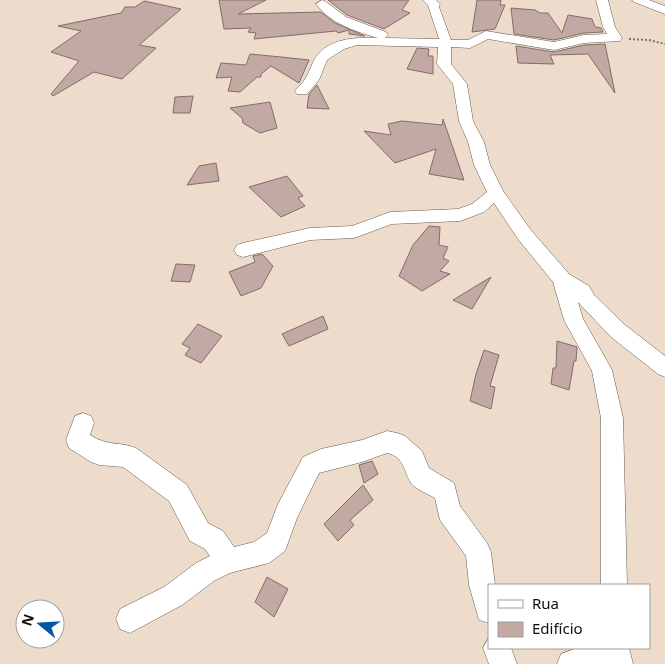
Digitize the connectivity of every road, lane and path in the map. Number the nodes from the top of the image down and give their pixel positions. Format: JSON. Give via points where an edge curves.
{"nodes":[{"id":1,"x":429,"y":0,"type":"edge"},
{"id":2,"x":602,"y":0,"type":"edge"},
{"id":3,"x":638,"y":0,"type":"edge"},
{"id":4,"x":322,"y":4,"type":"dead end"},
{"id":5,"x":665,"y":10,"type":"edge"},
{"id":6,"x":616,"y":38,"type":"junction"},
{"id":7,"x":403,"y":42,"type":"junction"},
{"id":8,"x":665,"y":44,"type":"edge"},
{"id":9,"x":445,"y":45,"type":"junction"},
{"id":10,"x":302,"y":91,"type":"dead end"},
{"id":11,"x":496,"y":193,"type":"junction"},
{"id":12,"x":243,"y":250,"type":"dead end"},
{"id":13,"x":562,"y":279,"type":"junction"},
{"id":14,"x":665,"y":368,"type":"edge"},
{"id":15,"x":83,"y":423,"type":"dead end"},
{"id":16,"x":228,"y":561,"type":"junction"},
{"id":17,"x":614,"y":584,"type":"edge"},
{"id":18,"x":488,"y":605,"type":"edge"},
{"id":19,"x":130,"y":619,"type":"dead end"},
{"id":20,"x":497,"y":649,"type":"edge"},
{"id":21,"x":610,"y":656,"type":"edge"},
{"id":22,"x":504,"y":664,"type":"edge"},
{"id":23,"x":572,"y":664,"type":"edge"}],
"edges":[{"from":1,"to":9,"type":"street","via":[[434,4]]},
{"from":2,"to":6,"type":"street","via":[[609,27]]},
{"from":3,"to":5,"type":"street"},
{"from":4,"to":7,"type":"street","via":[[342,21]]},
{"from":6,"to":8,"type":"path"},
{"from":6,"to":9,"type":"street","via":[[584,39],[554,46],[486,35],[470,44]]},
{"from":7,"to":9,"type":"street"},
{"from":7,"to":10,"type":"street","via":[[357,41],[339,46],[321,59],[312,80]]},
{"from":9,"to":11,"type":"street","via":[[444,64],[460,84],[466,121]]},
{"from":11,"to":12,"type":"street","via":[[478,208],[460,214],[390,218],[354,232],[310,234]]},
{"from":11,"to":13,"type":"street","via":[[524,234]]},
{"from":13,"to":14,"type":"street","via":[[582,291],[618,331]]},
{"from":13,"to":17,"type":"street","via":[[574,320],[602,370],[612,418]]},
{"from":15,"to":16,"type":"street","via":[[77,440],[98,454],[128,456],[178,493],[199,532],[214,540]]},
{"from":16,"to":18,"type":"street","via":[[260,554],[276,542],[287,512],[311,466],[321,460],[387,442],[397,444],[414,460],[420,476],[446,491],[449,511],[478,552]]},
{"from":16,"to":19,"type":"street"},
{"from":20,"to":22,"type":"street"},
{"from":21,"to":23,"type":"street"}]}
